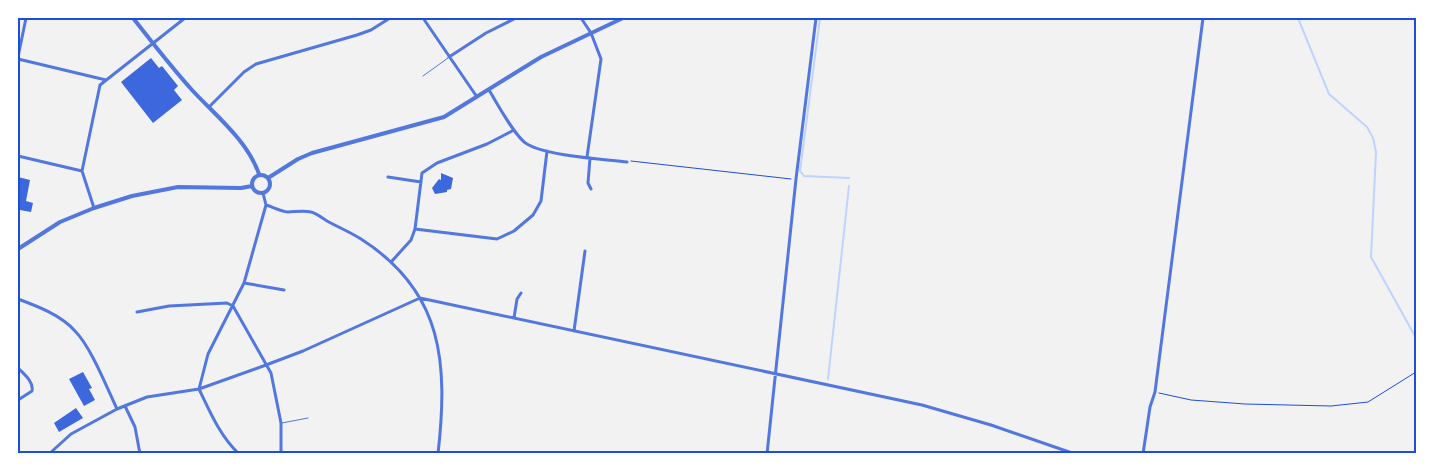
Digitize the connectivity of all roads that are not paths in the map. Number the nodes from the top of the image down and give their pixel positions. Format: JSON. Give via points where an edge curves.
{"nodes":[{"id":1,"x":26,"y":18,"type":"edge"},
{"id":2,"x":133,"y":18,"type":"edge"},
{"id":3,"x":185,"y":18,"type":"edge"},
{"id":4,"x":390,"y":18,"type":"edge"},
{"id":5,"x":422,"y":18,"type":"edge"},
{"id":6,"x":516,"y":18,"type":"edge"},
{"id":7,"x":580,"y":18,"type":"edge"},
{"id":8,"x":623,"y":18,"type":"edge"},
{"id":9,"x":816,"y":18,"type":"edge"},
{"id":10,"x":1203,"y":18,"type":"edge"},
{"id":11,"x":591,"y":33,"type":"junction"},
{"id":12,"x":153,"y":43,"type":"junction"},
{"id":13,"x":449,"y":57,"type":"junction"},
{"id":14,"x":18,"y":58,"type":"edge"},
{"id":15,"x":423,"y":76,"type":"dead end"},
{"id":16,"x":106,"y":80,"type":"junction"},
{"id":17,"x":489,"y":90,"type":"junction"},
{"id":18,"x":478,"y":97,"type":"junction"},
{"id":19,"x":208,"y":107,"type":"junction"},
{"id":20,"x":514,"y":130,"type":"junction"},
{"id":21,"x":547,"y":151,"type":"junction"},
{"id":22,"x":18,"y":156,"type":"edge"},
{"id":23,"x":588,"y":157,"type":"junction"},
{"id":24,"x":627,"y":162,"type":"road end"},
{"id":25,"x":82,"y":171,"type":"junction"},
{"id":26,"x":259,"y":174,"type":"junction"},
{"id":27,"x":388,"y":177,"type":"dead end"},
{"id":28,"x":268,"y":178,"type":"junction"},
{"id":29,"x":420,"y":182,"type":"junction"},
{"id":30,"x":252,"y":186,"type":"junction"},
{"id":31,"x":591,"y":189,"type":"dead end"},
{"id":32,"x":263,"y":193,"type":"junction"},
{"id":33,"x":266,"y":205,"type":"junction"},
{"id":34,"x":94,"y":208,"type":"junction"},
{"id":35,"x":415,"y":229,"type":"junction"},
{"id":36,"x":18,"y":249,"type":"edge"},
{"id":37,"x":585,"y":251,"type":"dead end"},
{"id":38,"x":392,"y":261,"type":"junction"},
{"id":39,"x":244,"y":282,"type":"junction"},
{"id":40,"x":284,"y":290,"type":"dead end"},
{"id":41,"x":521,"y":293,"type":"dead end"},
{"id":42,"x":420,"y":298,"type":"junction"},
{"id":43,"x":18,"y":300,"type":"edge"},
{"id":44,"x":233,"y":306,"type":"junction"},
{"id":45,"x":137,"y":312,"type":"dead end"},
{"id":46,"x":514,"y":318,"type":"junction"},
{"id":47,"x":574,"y":331,"type":"junction"},
{"id":48,"x":266,"y":365,"type":"junction"},
{"id":49,"x":18,"y":368,"type":"edge"},
{"id":50,"x":776,"y":374,"type":"junction"},
{"id":51,"x":200,"y":389,"type":"junction"},
{"id":52,"x":18,"y":400,"type":"edge"},
{"id":53,"x":125,"y":406,"type":"junction"},
{"id":54,"x":118,"y":409,"type":"junction"},
{"id":55,"x":308,"y":418,"type":"dead end"},
{"id":56,"x":281,"y":423,"type":"junction"},
{"id":57,"x":49,"y":454,"type":"edge"},
{"id":58,"x":140,"y":454,"type":"edge"},
{"id":59,"x":239,"y":454,"type":"edge"},
{"id":60,"x":281,"y":454,"type":"edge"},
{"id":61,"x":438,"y":454,"type":"edge"},
{"id":62,"x":767,"y":454,"type":"edge"},
{"id":63,"x":1075,"y":454,"type":"edge"},
{"id":64,"x":1143,"y":454,"type":"edge"}],
"edges":[{"from":1,"to":14,"type":"street"},
{"from":2,"to":12,"type":"street"},
{"from":3,"to":12,"type":"street"},
{"from":4,"to":19,"type":"street","via":[[357,35],[256,64]]},
{"from":5,"to":13,"type":"street"},
{"from":6,"to":13,"type":"street"},
{"from":7,"to":11,"type":"street"},
{"from":8,"to":11,"type":"street"},
{"from":9,"to":50,"type":"street"},
{"from":10,"to":64,"type":"street","via":[[1155,392]]},
{"from":11,"to":17,"type":"street","via":[[541,57]]},
{"from":11,"to":23,"type":"street","via":[[600,59]]},
{"from":12,"to":16,"type":"street"},
{"from":12,"to":19,"type":"street"},
{"from":13,"to":15,"type":"lane"},
{"from":13,"to":18,"type":"street"},
{"from":14,"to":16,"type":"street"},
{"from":16,"to":25,"type":"street","via":[[100,85]]},
{"from":17,"to":18,"type":"street"},
{"from":17,"to":20,"type":"street"},
{"from":18,"to":28,"type":"street","via":[[444,117],[298,159]]},
{"from":19,"to":26,"type":"street","via":[[237,136]]},
{"from":20,"to":21,"type":"street","via":[[526,144]]},
{"from":20,"to":29,"type":"street","via":[[436,163],[422,173]]},
{"from":21,"to":23,"type":"street"},
{"from":21,"to":35,"type":"street","via":[[541,201],[533,215],[514,231],[497,239]]},
{"from":22,"to":25,"type":"street"},
{"from":23,"to":24,"type":"street"},
{"from":23,"to":31,"type":"street"},
{"from":25,"to":34,"type":"street"},
{"from":26,"to":28,"type":"street"},
{"from":26,"to":30,"type":"street","via":[[253,179]]},
{"from":27,"to":29,"type":"street"},
{"from":28,"to":32,"type":"street","via":[[270,186]]},
{"from":29,"to":35,"type":"street"},
{"from":30,"to":32,"type":"street","via":[[256,192]]},
{"from":30,"to":34,"type":"street","via":[[172,187]]},
{"from":32,"to":33,"type":"street"},
{"from":33,"to":38,"type":"street","via":[[285,212],[311,212],[352,233]]},
{"from":33,"to":39,"type":"street"},
{"from":34,"to":36,"type":"street","via":[[60,222]]},
{"from":35,"to":38,"type":"street","via":[[412,240]]},
{"from":37,"to":47,"type":"street"},
{"from":38,"to":42,"type":"street"},
{"from":39,"to":40,"type":"street"},
{"from":39,"to":44,"type":"street"},
{"from":41,"to":46,"type":"street"},
{"from":42,"to":46,"type":"street"},
{"from":42,"to":48,"type":"street"},
{"from":42,"to":61,"type":"street","via":[[436,336],[443,372]]},
{"from":43,"to":54,"type":"street","via":[[47,311],[75,330]]},
{"from":44,"to":45,"type":"street","via":[[227,303],[179,306]]},
{"from":44,"to":48,"type":"street"},
{"from":44,"to":51,"type":"street","via":[[208,354]]},
{"from":46,"to":47,"type":"street"},
{"from":47,"to":50,"type":"street"},
{"from":48,"to":51,"type":"street"},
{"from":48,"to":56,"type":"street","via":[[271,373]]},
{"from":49,"to":52,"type":"street","via":[[33,388]]},
{"from":50,"to":62,"type":"street"},
{"from":50,"to":63,"type":"street","via":[[922,405]]},
{"from":51,"to":53,"type":"street","via":[[147,397]]},
{"from":51,"to":59,"type":"street","via":[[222,434]]},
{"from":53,"to":54,"type":"street"},
{"from":53,"to":58,"type":"street","via":[[136,427]]},
{"from":54,"to":57,"type":"street","via":[[71,434]]},
{"from":55,"to":56,"type":"lane"},
{"from":56,"to":60,"type":"street"}]}
